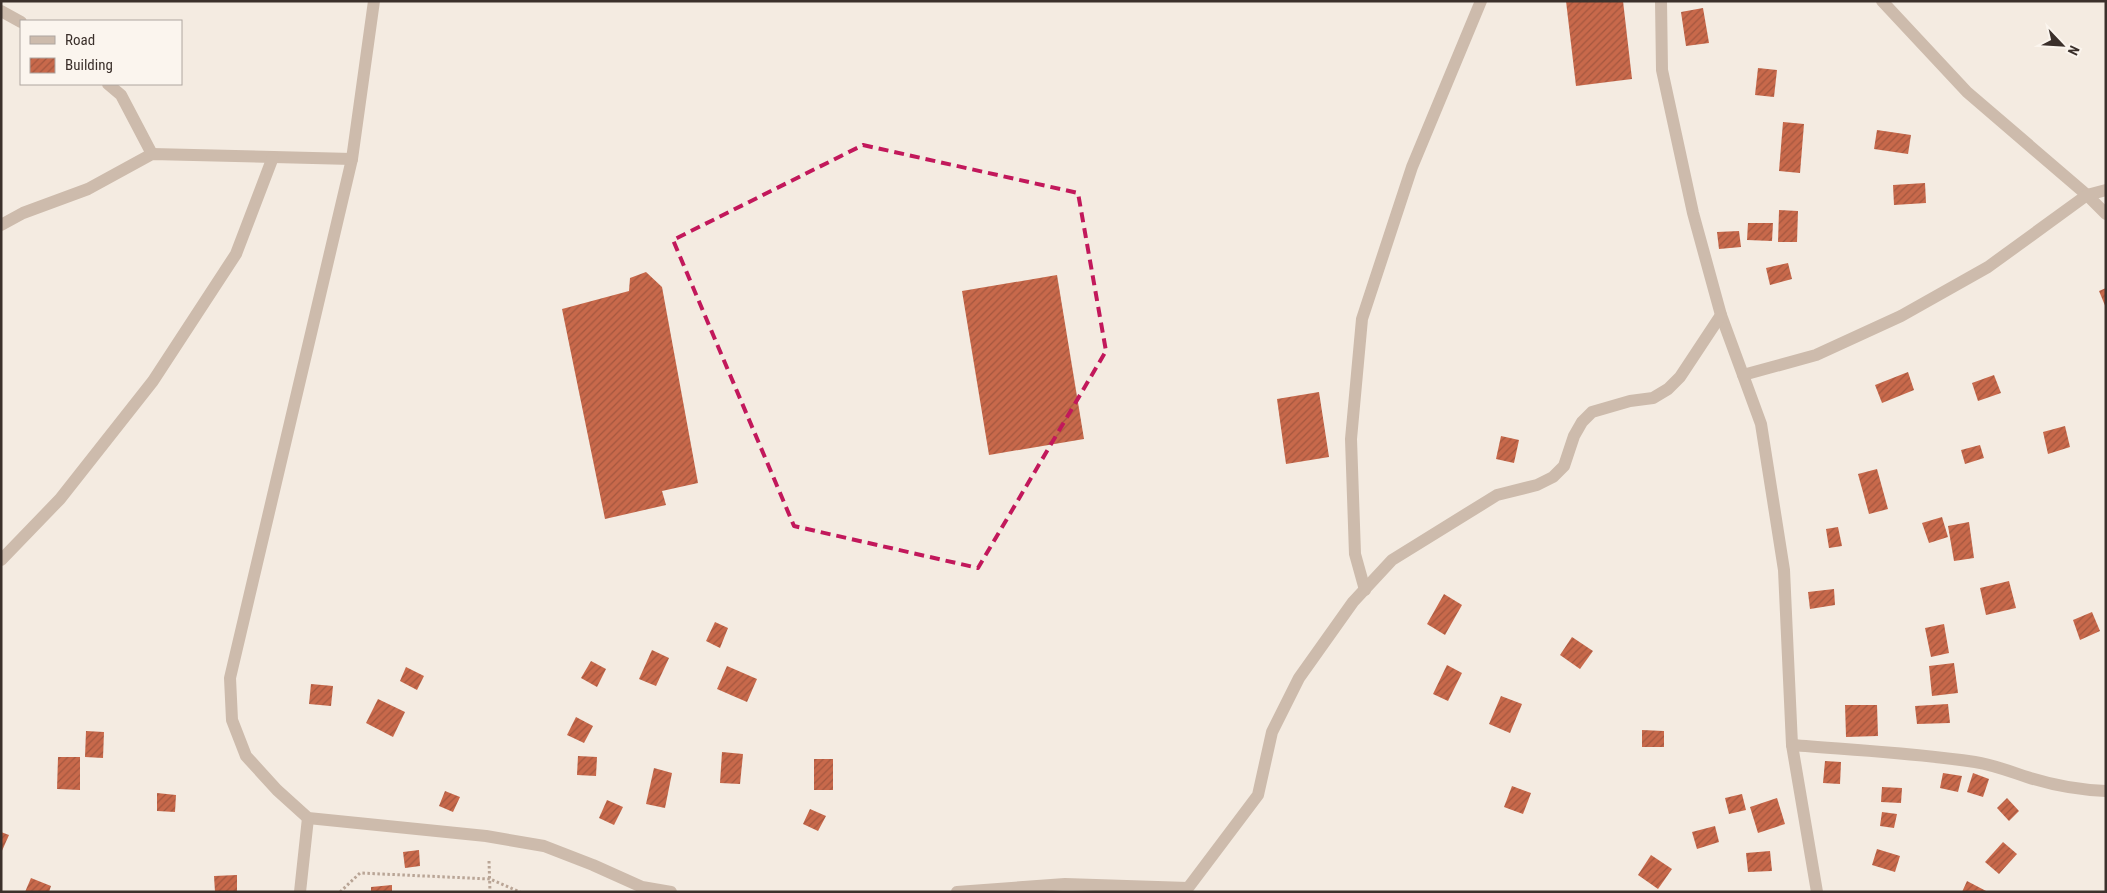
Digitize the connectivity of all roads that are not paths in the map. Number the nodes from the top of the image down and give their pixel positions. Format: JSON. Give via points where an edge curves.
{"nodes":[{"id":1,"x":374,"y":1,"type":"edge"},
{"id":2,"x":1481,"y":1,"type":"edge"},
{"id":3,"x":1661,"y":1,"type":"edge"},
{"id":4,"x":1882,"y":1,"type":"edge"},
{"id":5,"x":1,"y":11,"type":"edge"},
{"id":6,"x":20,"y":21,"type":"edge"},
{"id":7,"x":109,"y":85,"type":"edge"},
{"id":8,"x":152,"y":154,"type":"junction"},
{"id":9,"x":273,"y":157,"type":"junction"},
{"id":10,"x":352,"y":159,"type":"junction"},
{"id":11,"x":2106,"y":190,"type":"edge"},
{"id":12,"x":2087,"y":195,"type":"junction"},
{"id":13,"x":2106,"y":214,"type":"edge"},
{"id":14,"x":1,"y":225,"type":"edge"},
{"id":15,"x":1721,"y":315,"type":"junction"},
{"id":16,"x":1743,"y":375,"type":"junction"},
{"id":17,"x":1,"y":560,"type":"edge"},
{"id":18,"x":1365,"y":590,"type":"junction"},
{"id":19,"x":1792,"y":745,"type":"junction"},
{"id":20,"x":2106,"y":791,"type":"edge"},
{"id":21,"x":308,"y":818,"type":"junction"},
{"id":22,"x":641,"y":889,"type":"edge"},
{"id":23,"x":1186,"y":890,"type":"edge"},
{"id":24,"x":300,"y":892,"type":"edge"},
{"id":25,"x":671,"y":892,"type":"edge"},
{"id":26,"x":957,"y":892,"type":"edge"},
{"id":27,"x":1816,"y":892,"type":"edge"}],
"edges":[{"from":1,"to":10,"type":"street"},
{"from":2,"to":18,"type":"street","via":[[1412,167],[1362,319],[1351,438],[1355,554]]},
{"from":3,"to":15,"type":"street","via":[[1662,70],[1693,213]]},
{"from":4,"to":12,"type":"street","via":[[1967,92]]},
{"from":5,"to":6,"type":"street"},
{"from":7,"to":8,"type":"street","via":[[121,95]]},
{"from":8,"to":9,"type":"street"},
{"from":8,"to":14,"type":"street","via":[[88,189],[23,213]]},
{"from":9,"to":10,"type":"street"},
{"from":9,"to":17,"type":"street","via":[[236,254],[153,381],[60,499]]},
{"from":10,"to":21,"type":"street","via":[[230,678],[232,720],[246,756]]},
{"from":11,"to":12,"type":"street"},
{"from":12,"to":13,"type":"street"},
{"from":12,"to":16,"type":"street","via":[[1988,267],[1901,316],[1816,355]]},
{"from":15,"to":16,"type":"street"},
{"from":15,"to":18,"type":"street","via":[[1680,377],[1668,389],[1653,398],[1592,412],[1574,436],[1564,466],[1553,477],[1537,485],[1497,495],[1392,560]]},
{"from":16,"to":19,"type":"street","via":[[1761,424],[1784,570]]},
{"from":18,"to":23,"type":"street","via":[[1353,602],[1295,686],[1272,732],[1258,795]]},
{"from":19,"to":20,"type":"street","via":[[1976,762],[2055,785]]},
{"from":19,"to":27,"type":"street"},
{"from":21,"to":22,"type":"street","via":[[486,836],[544,846]]},
{"from":21,"to":24,"type":"street"},
{"from":22,"to":25,"type":"street"},
{"from":23,"to":26,"type":"street","via":[[1065,884]]}]}
